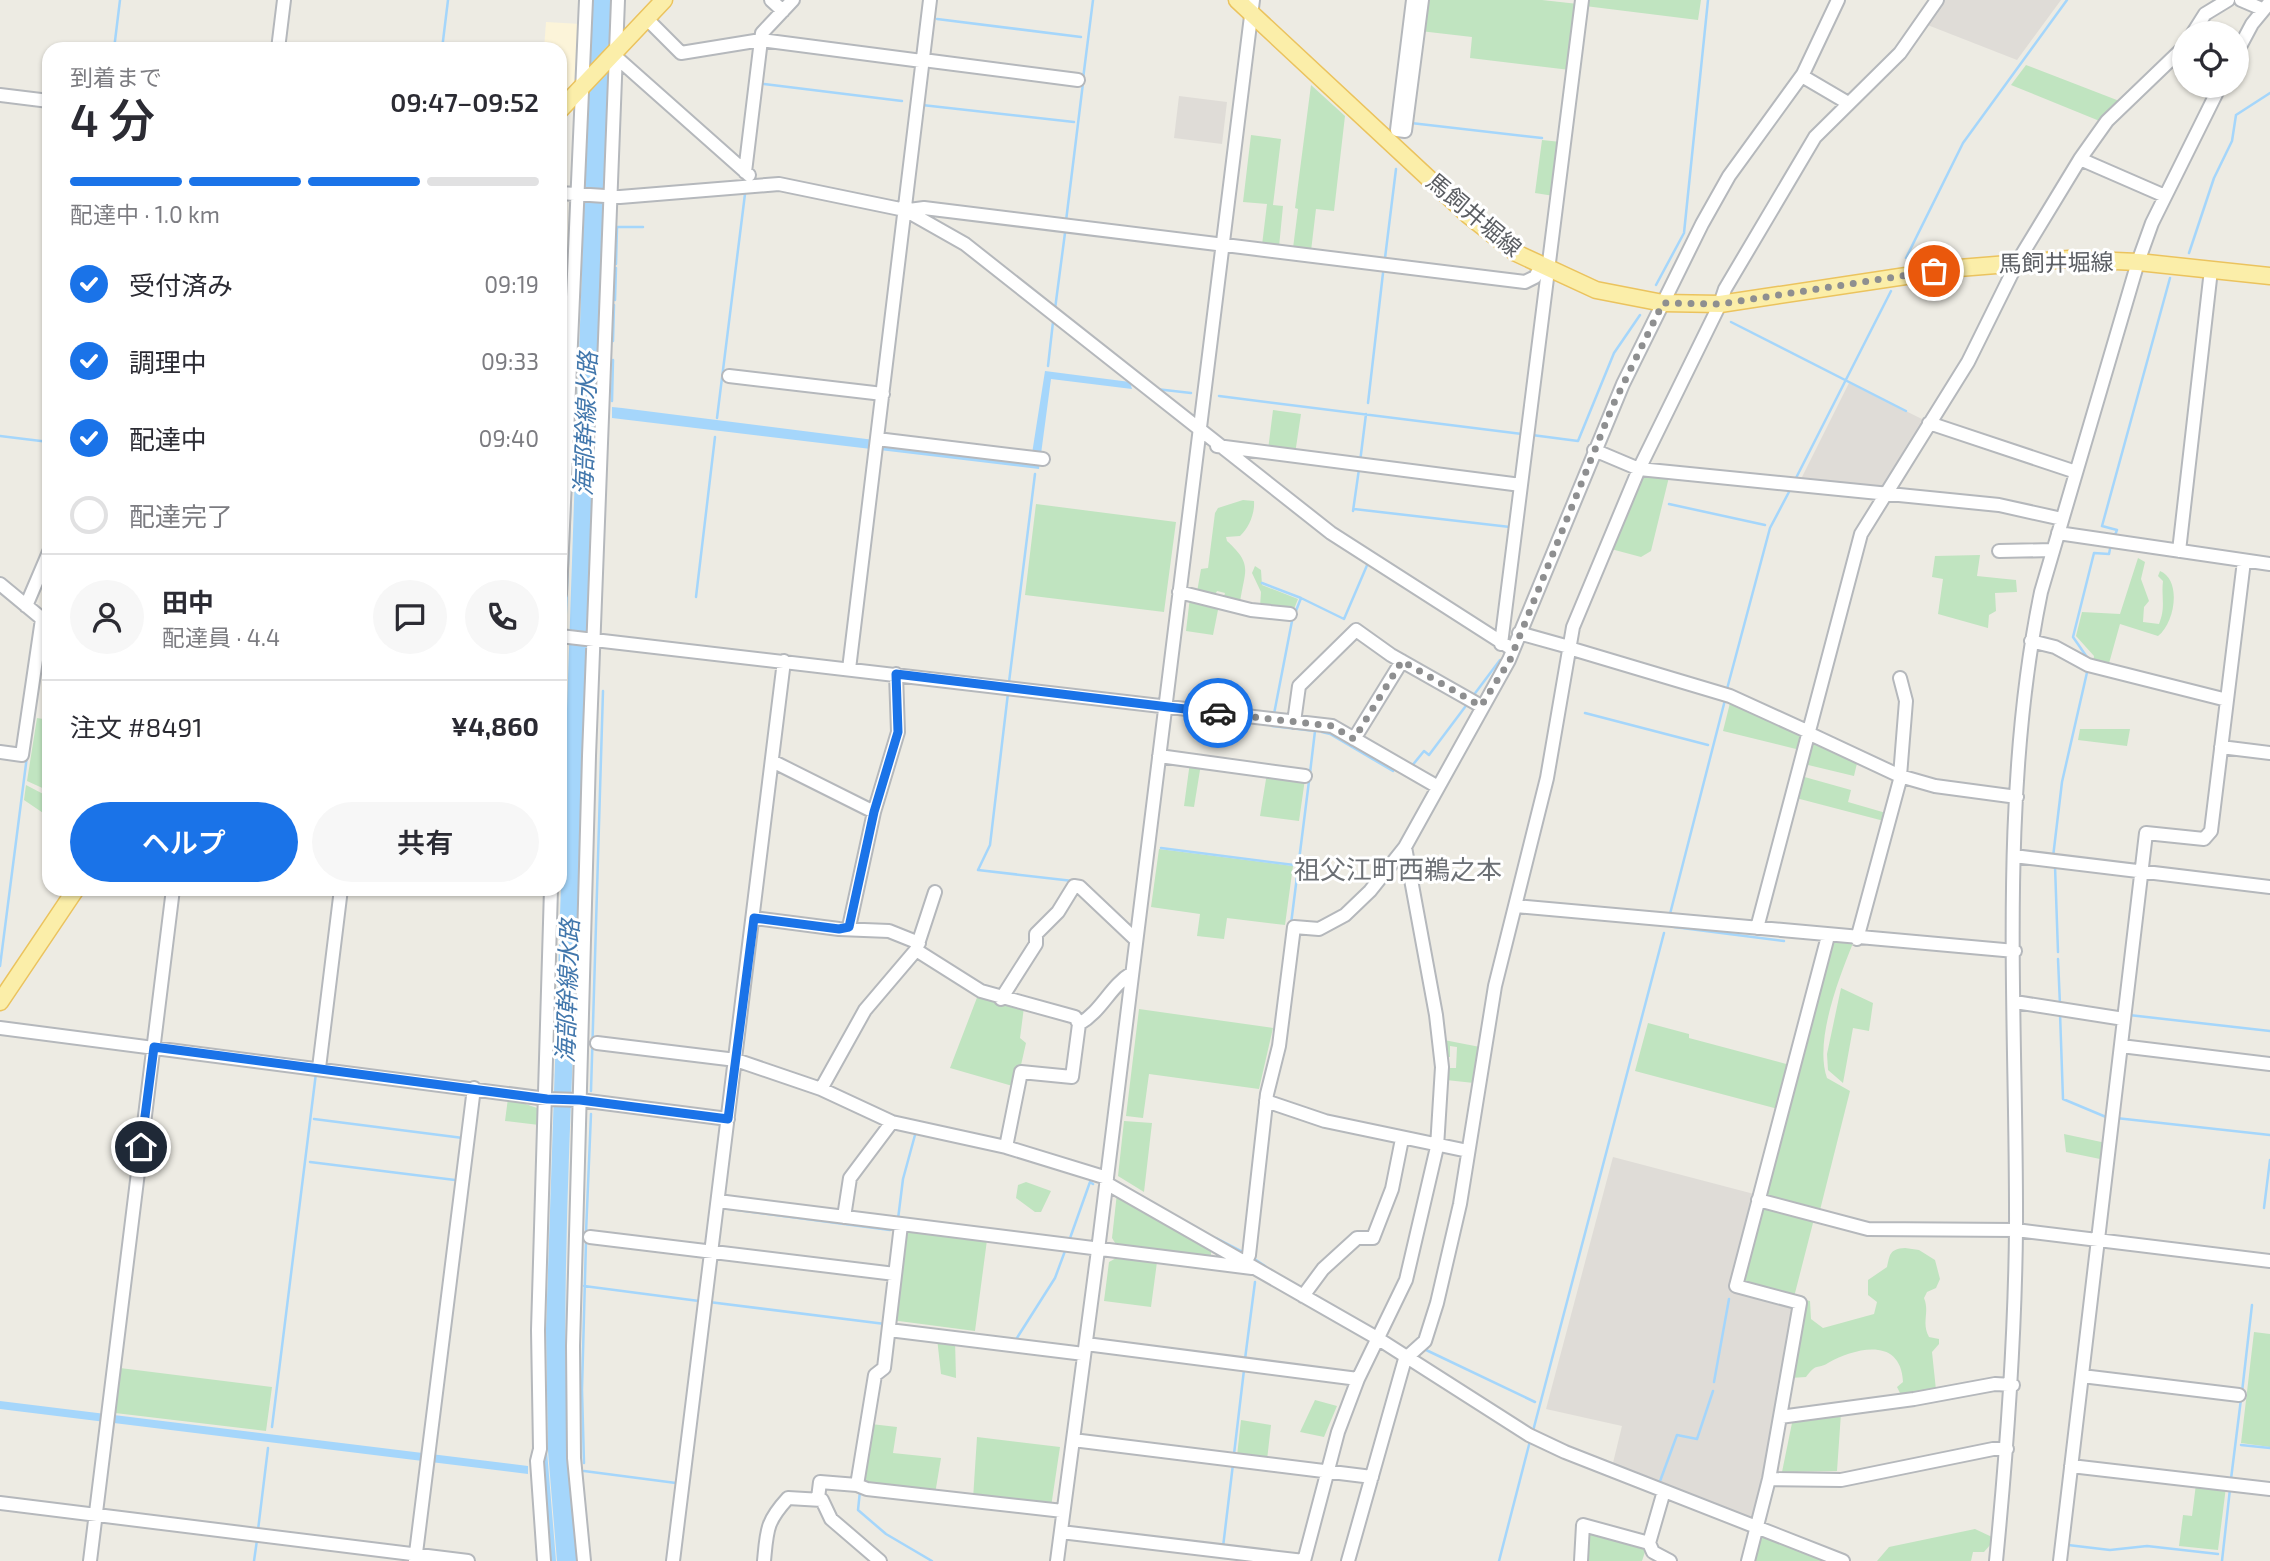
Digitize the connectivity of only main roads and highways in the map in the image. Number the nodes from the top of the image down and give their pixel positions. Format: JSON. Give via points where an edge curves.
{"nodes":[{"id":1,"x":664,"y":0,"type":"edge"},
{"id":2,"x":1237,"y":0,"type":"edge"},
{"id":3,"x":1253,"y":7,"type":"edge"},
{"id":4,"x":567,"y":102,"type":"edge"},
{"id":5,"x":2270,"y":276,"type":"edge"},
{"id":6,"x":71,"y":896,"type":"edge"},
{"id":7,"x":0,"y":1002,"type":"edge"}],
"edges":[{"from":1,"to":4,"type":"main road"},
{"from":2,"to":3,"type":"main road","name":"馬飼井堀線"},
{"from":3,"to":5,"type":"main road","name":"馬飼井堀線","via":[[1397,138],[1468,215],[1516,253],[1596,290],[1663,303],[1720,304],[2018,261],[2069,259]]},
{"from":6,"to":7,"type":"main road"}]}
